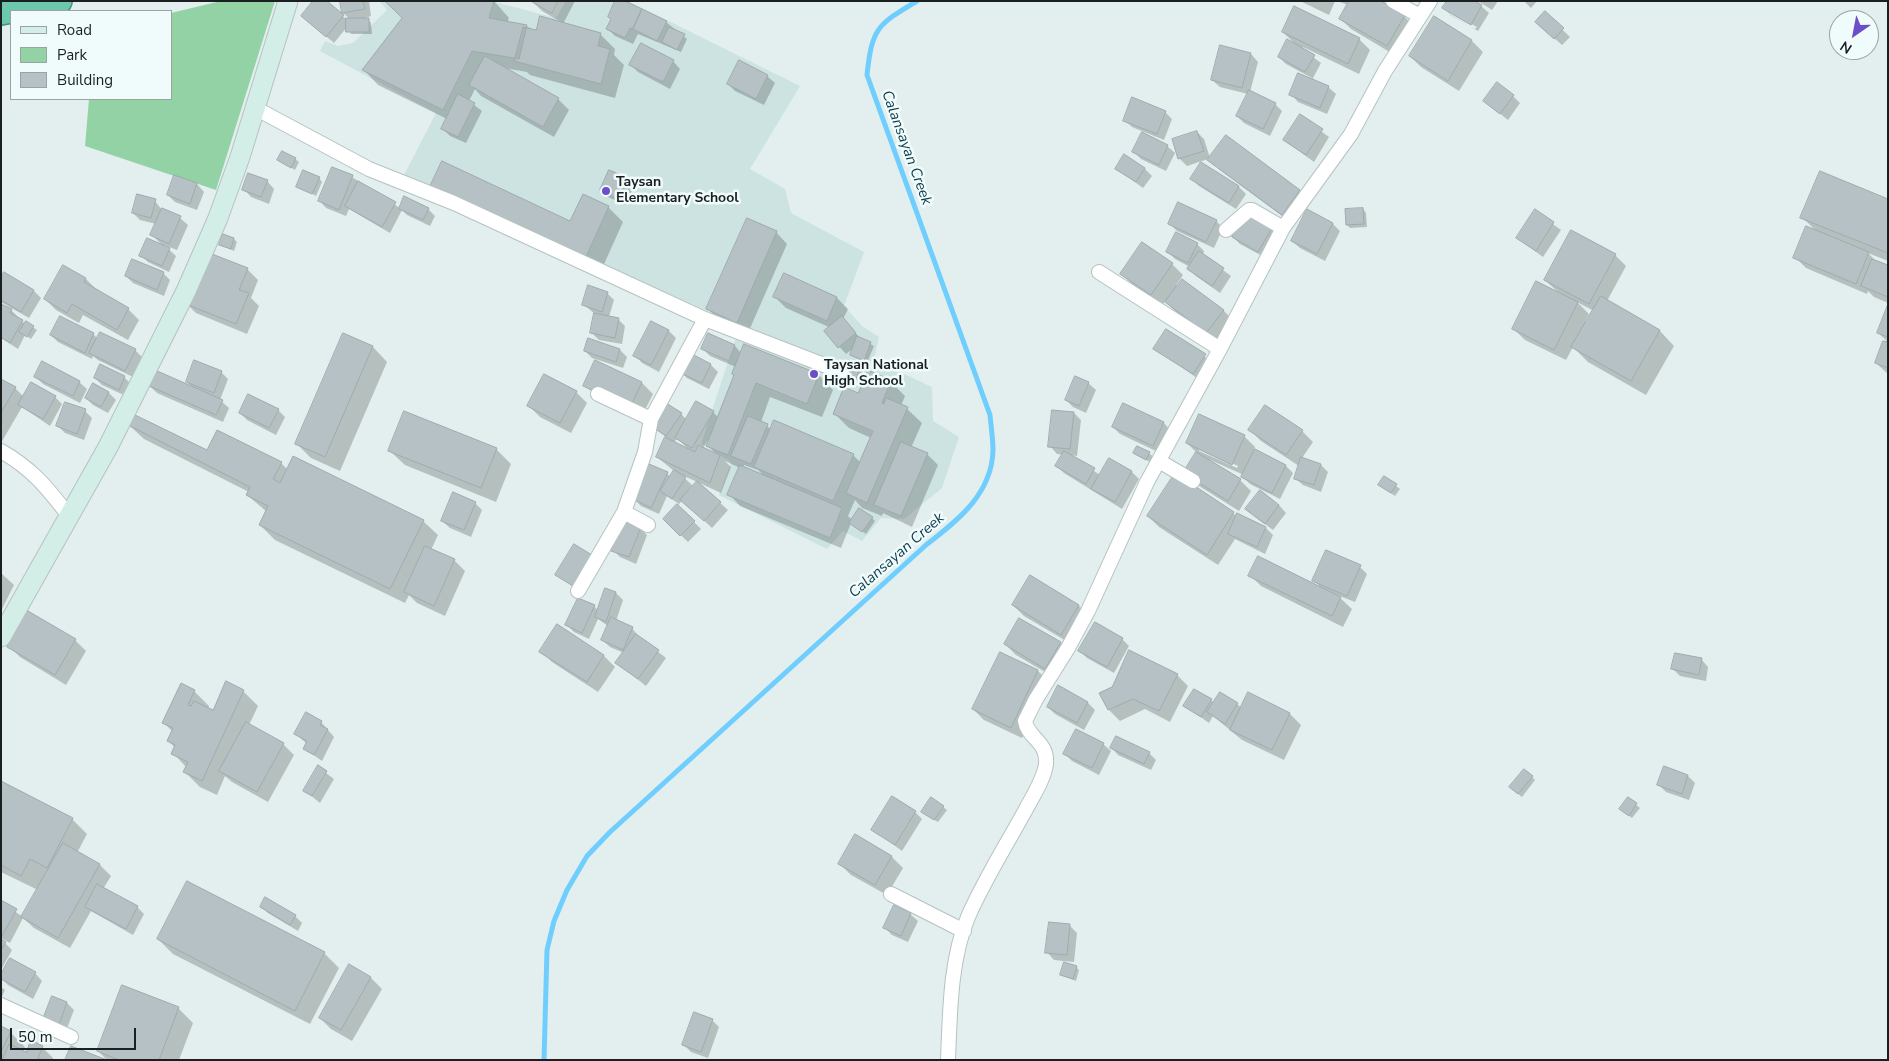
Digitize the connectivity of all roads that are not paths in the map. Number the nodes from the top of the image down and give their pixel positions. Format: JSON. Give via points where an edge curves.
{"nodes":[{"id":1,"x":59,"y":1,"type":"edge"},
{"id":2,"x":288,"y":1,"type":"edge"},
{"id":3,"x":1393,"y":1,"type":"edge"},
{"id":4,"x":1430,"y":1,"type":"edge"},
{"id":5,"x":12,"y":10,"type":"edge"},
{"id":6,"x":1420,"y":16,"type":"junction"},
{"id":7,"x":255,"y":108,"type":"junction"},
{"id":8,"x":1283,"y":228,"type":"junction"},
{"id":9,"x":1226,"y":230,"type":"dead end"},
{"id":10,"x":1099,"y":272,"type":"dead end"},
{"id":11,"x":705,"y":319,"type":"junction"},
{"id":12,"x":1220,"y":349,"type":"junction"},
{"id":13,"x":842,"y":372,"type":"dead end"},
{"id":14,"x":598,"y":394,"type":"dead end"},
{"id":15,"x":651,"y":419,"type":"junction"},
{"id":16,"x":1,"y":451,"type":"edge"},
{"id":17,"x":1159,"y":461,"type":"junction"},
{"id":18,"x":1193,"y":481,"type":"dead end"},
{"id":19,"x":624,"y":512,"type":"junction"},
{"id":20,"x":70,"y":517,"type":"junction"},
{"id":21,"x":648,"y":525,"type":"dead end"},
{"id":22,"x":578,"y":591,"type":"dead end"},
{"id":23,"x":3,"y":632,"type":"edge"},
{"id":24,"x":891,"y":894,"type":"dead end"},
{"id":25,"x":964,"y":931,"type":"junction"},
{"id":26,"x":1,"y":1005,"type":"edge"},
{"id":27,"x":71,"y":1037,"type":"dead end"},
{"id":28,"x":948,"y":1060,"type":"edge"}],
"edges":[{"from":1,"to":5,"type":"highway"},
{"from":2,"to":7,"type":"street"},
{"from":3,"to":6,"type":"street"},
{"from":4,"to":6,"type":"street"},
{"from":6,"to":8,"type":"street","via":[[1351,134]]},
{"from":7,"to":11,"type":"street","via":[[369,169],[454,203]]},
{"from":7,"to":20,"type":"street","via":[[218,218],[186,291]]},
{"from":8,"to":9,"type":"street","via":[[1248,210]]},
{"from":8,"to":12,"type":"street"},
{"from":10,"to":12,"type":"street"},
{"from":11,"to":13,"type":"street"},
{"from":11,"to":15,"type":"street"},
{"from":12,"to":17,"type":"street"},
{"from":14,"to":15,"type":"street"},
{"from":15,"to":19,"type":"street","via":[[645,452]]},
{"from":16,"to":20,"type":"street","via":[[41,480]]},
{"from":17,"to":18,"type":"street"},
{"from":17,"to":25,"type":"street","via":[[1088,611],[1025,721],[1029,731],[1041,743],[1046,766],[968,917]]},
{"from":19,"to":21,"type":"street"},
{"from":19,"to":22,"type":"street"},
{"from":20,"to":23,"type":"street"},
{"from":24,"to":25,"type":"street"},
{"from":25,"to":28,"type":"street","via":[[958,950],[950,1010]]},
{"from":26,"to":27,"type":"street"}]}
